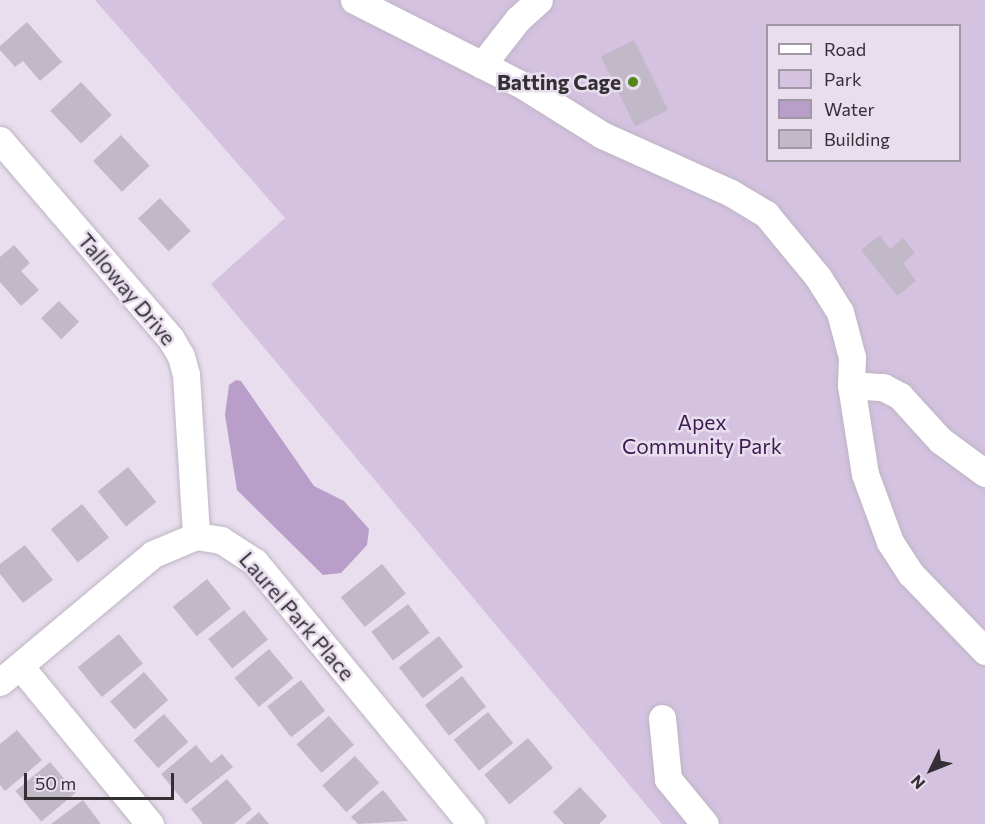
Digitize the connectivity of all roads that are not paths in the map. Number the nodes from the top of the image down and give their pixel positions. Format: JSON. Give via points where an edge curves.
{"nodes":[{"id":1,"x":354,"y":0,"type":"edge"},
{"id":2,"x":539,"y":0,"type":"edge"},
{"id":3,"x":482,"y":65,"type":"junction"},
{"id":4,"x":0,"y":140,"type":"edge"},
{"id":5,"x":851,"y":385,"type":"junction"},
{"id":6,"x":985,"y":473,"type":"edge"},
{"id":7,"x":196,"y":536,"type":"junction"},
{"id":8,"x":985,"y":651,"type":"edge"},
{"id":9,"x":10,"y":674,"type":"edge"},
{"id":10,"x":662,"y":718,"type":"dead end"},
{"id":11,"x":150,"y":824,"type":"edge"},
{"id":12,"x":471,"y":824,"type":"edge"},
{"id":13,"x":705,"y":824,"type":"edge"}],
"edges":[{"from":1,"to":3,"type":"street"},
{"from":2,"to":3,"type":"street"},
{"from":3,"to":5,"type":"street","via":[[602,135],[731,193],[766,214],[818,276],[840,312],[852,357]]},
{"from":4,"to":7,"type":"street","name":"Talloway Drive","via":[[171,339],[181,356],[186,375]]},
{"from":5,"to":6,"type":"street","via":[[884,387],[900,396],[940,440]]},
{"from":5,"to":8,"type":"street","via":[[865,474],[890,542],[911,573]]},
{"from":7,"to":9,"type":"street","via":[[153,554]]},
{"from":7,"to":12,"type":"street","name":"Laurel Park Place","via":[[237,547],[255,562]]},
{"from":9,"to":11,"type":"street"},
{"from":10,"to":13,"type":"street","via":[[668,779]]}]}
